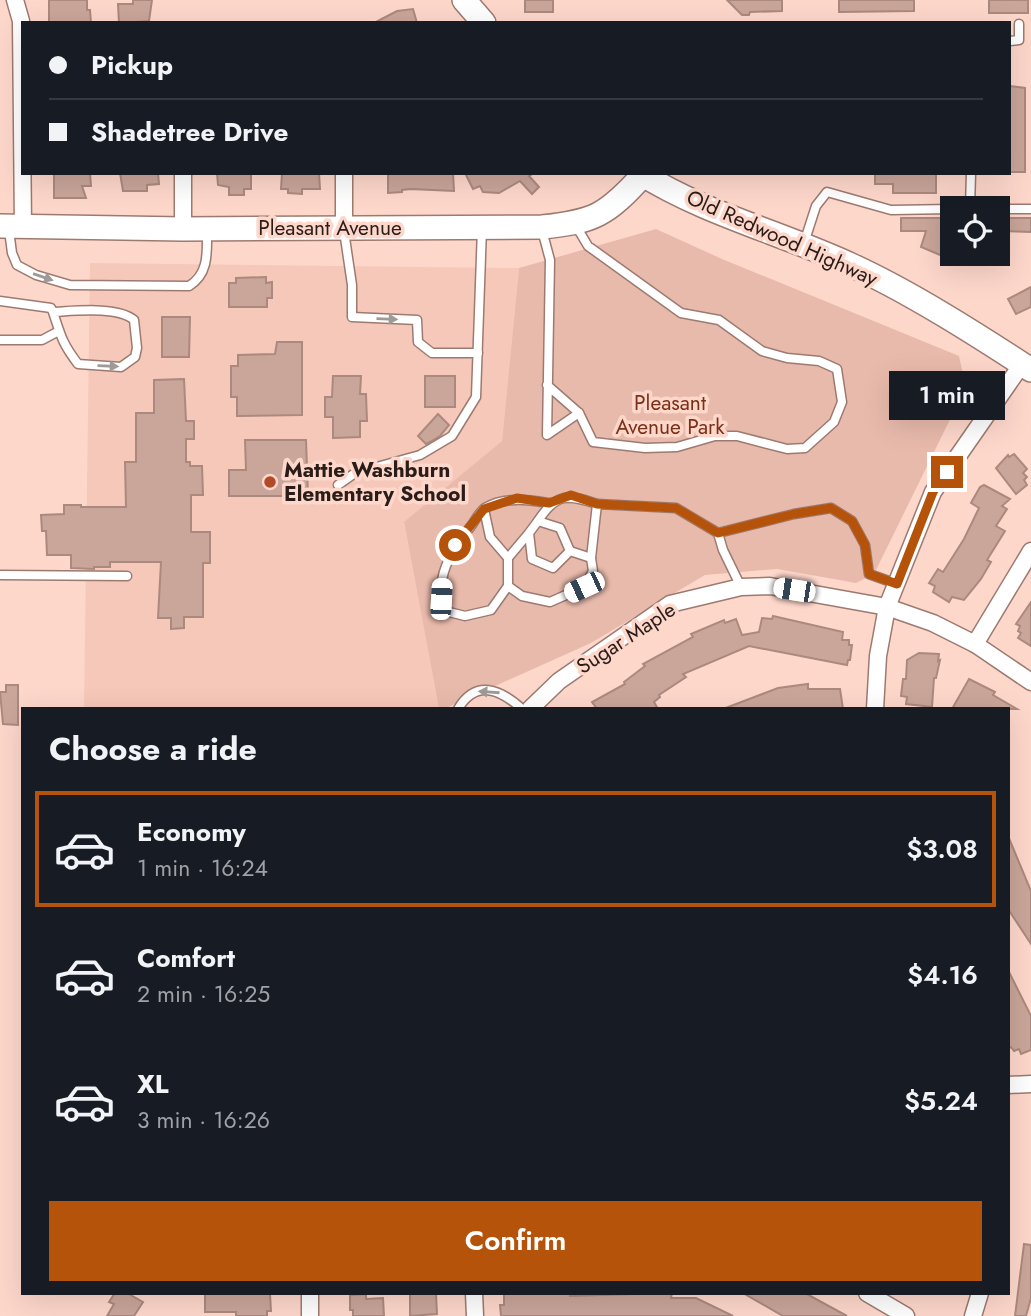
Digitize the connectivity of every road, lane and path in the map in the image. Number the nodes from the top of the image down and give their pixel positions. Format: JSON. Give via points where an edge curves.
{"nodes":[{"id":1,"x":15,"y":0,"type":"edge"},
{"id":2,"x":464,"y":0,"type":"edge"},
{"id":3,"x":482,"y":21,"type":"edge"},
{"id":4,"x":1018,"y":24,"type":"dead end"},
{"id":5,"x":1011,"y":40,"type":"edge"},
{"id":6,"x":183,"y":175,"type":"edge"},
{"id":7,"x":344,"y":175,"type":"edge"},
{"id":8,"x":640,"y":175,"type":"edge"},
{"id":9,"x":643,"y":175,"type":"edge"},
{"id":10,"x":971,"y":175,"type":"edge"},
{"id":11,"x":970,"y":196,"type":"edge"},
{"id":12,"x":940,"y":209,"type":"edge"},
{"id":13,"x":1010,"y":209,"type":"edge"},
{"id":14,"x":1031,"y":209,"type":"edge"},
{"id":15,"x":575,"y":224,"type":"junction"},
{"id":16,"x":11,"y":227,"type":"edge"},
{"id":17,"x":482,"y":227,"type":"junction"},
{"id":18,"x":542,"y":227,"type":"junction"},
{"id":19,"x":183,"y":229,"type":"junction"},
{"id":20,"x":207,"y":229,"type":"junction"},
{"id":21,"x":344,"y":229,"type":"junction"},
{"id":22,"x":803,"y":246,"type":"junction"},
{"id":23,"x":0,"y":301,"type":"edge"},
{"id":24,"x":53,"y":312,"type":"junction"},
{"id":25,"x":57,"y":332,"type":"junction"},
{"id":26,"x":0,"y":340,"type":"edge"},
{"id":27,"x":478,"y":354,"type":"junction"},
{"id":28,"x":1026,"y":367,"type":"edge"},
{"id":29,"x":547,"y":385,"type":"junction"},
{"id":30,"x":579,"y":414,"type":"junction"},
{"id":31,"x":338,"y":485,"type":"dead end"},
{"id":32,"x":549,"y":503,"type":"junction"},
{"id":33,"x":597,"y":504,"type":"junction"},
{"id":34,"x":484,"y":509,"type":"junction"},
{"id":35,"x":538,"y":521,"type":"junction"},
{"id":36,"x":529,"y":533,"type":"junction"},
{"id":37,"x":718,"y":533,"type":"junction"},
{"id":38,"x":570,"y":551,"type":"junction"},
{"id":39,"x":1031,"y":551,"type":"edge"},
{"id":40,"x":508,"y":558,"type":"junction"},
{"id":41,"x":591,"y":558,"type":"junction"},
{"id":42,"x":0,"y":575,"type":"edge"},
{"id":43,"x":127,"y":576,"type":"dead end"},
{"id":44,"x":897,"y":584,"type":"junction"},
{"id":45,"x":508,"y":586,"type":"junction"},
{"id":46,"x":741,"y":587,"type":"junction"},
{"id":47,"x":887,"y":607,"type":"junction"},
{"id":48,"x":975,"y":644,"type":"junction"},
{"id":49,"x":1031,"y":682,"type":"edge"},
{"id":50,"x":459,"y":707,"type":"edge"},
{"id":51,"x":520,"y":707,"type":"edge"},
{"id":52,"x":532,"y":707,"type":"edge"},
{"id":53,"x":876,"y":707,"type":"edge"},
{"id":54,"x":1031,"y":1084,"type":"edge"},
{"id":55,"x":1010,"y":1085,"type":"edge"},
{"id":56,"x":310,"y":1295,"type":"edge"},
{"id":57,"x":474,"y":1295,"type":"edge"},
{"id":58,"x":870,"y":1295,"type":"edge"},
{"id":59,"x":978,"y":1295,"type":"edge"},
{"id":60,"x":310,"y":1316,"type":"edge"},
{"id":61,"x":475,"y":1316,"type":"edge"},
{"id":62,"x":906,"y":1316,"type":"edge"},
{"id":63,"x":973,"y":1316,"type":"edge"}],
"edges":[{"from":1,"to":16,"type":"street","via":[[21,21]]},
{"from":2,"to":3,"type":"street"},
{"from":4,"to":5,"type":"lane","via":[[1018,40]]},
{"from":6,"to":19,"type":"street"},
{"from":7,"to":21,"type":"street"},
{"from":8,"to":15,"type":"street","name":"Pleasant Avenue","via":[[619,202],[595,218]]},
{"from":9,"to":22,"type":"street","name":"Old Redwood Highway","via":[[720,213]]},
{"from":10,"to":11,"type":"lane"},
{"from":12,"to":22,"type":"lane","via":[[891,210],[827,192],[816,205]]},
{"from":13,"to":14,"type":"lane"},
{"from":15,"to":18,"type":"street","name":"Pleasant Avenue"},
{"from":15,"to":30,"type":"lane","via":[[588,246],[681,313],[719,320],[762,351],[819,361],[837,369],[842,402],[834,422],[805,448],[787,449],[737,436],[715,436],[677,447],[593,442]]},
{"from":16,"to":19,"type":"street","name":"Pleasant Avenue"},
{"from":16,"to":20,"type":"lane","one_way":true,"via":[[17,265],[70,285],[102,287],[190,286],[198,281],[207,259]]},
{"from":17,"to":18,"type":"street","name":"Pleasant Avenue"},
{"from":17,"to":21,"type":"street","name":"Pleasant Avenue"},
{"from":17,"to":27,"type":"lane"},
{"from":18,"to":29,"type":"lane","via":[[550,260]]},
{"from":19,"to":20,"type":"street","name":"Pleasant Avenue"},
{"from":20,"to":21,"type":"street","name":"Pleasant Avenue"},
{"from":21,"to":27,"type":"lane","one_way":true,"via":[[352,317],[417,320],[418,342],[432,353]]},
{"from":22,"to":28,"type":"street","name":"Old Redwood Highway","via":[[851,265]]},
{"from":23,"to":24,"type":"lane","via":[[51,308]]},
{"from":24,"to":25,"type":"lane"},
{"from":25,"to":24,"type":"lane","one_way":true,"via":[[78,364],[121,367],[135,357],[134,320],[128,315]]},
{"from":25,"to":26,"type":"lane","via":[[42,340]]},
{"from":27,"to":31,"type":"lane","via":[[476,397],[452,436],[420,455],[355,473]]},
{"from":28,"to":44,"type":"street","via":[[933,492]]},
{"from":29,"to":30,"type":"lane"},
{"from":29,"to":30,"type":"lane","via":[[547,435]]},
{"from":32,"to":33,"type":"lane","via":[[571,495]]},
{"from":32,"to":34,"type":"lane","via":[[517,498]]},
{"from":32,"to":35,"type":"lane"},
{"from":33,"to":37,"type":"lane","via":[[676,508]]},
{"from":33,"to":41,"type":"lane"},
{"from":34,"to":40,"type":"lane","via":[[490,537]]},
{"from":34,"to":45,"type":"lane","via":[[455,545],[442,575],[441,599],[446,611],[465,616],[491,610]]},
{"from":35,"to":36,"type":"lane"},
{"from":35,"to":38,"type":"lane","via":[[560,528]]},
{"from":36,"to":38,"type":"lane","via":[[532,559],[553,568]]},
{"from":36,"to":40,"type":"lane"},
{"from":37,"to":44,"type":"lane","via":[[831,508],[852,521],[865,545],[869,574]]},
{"from":37,"to":46,"type":"lane"},
{"from":38,"to":41,"type":"lane"},
{"from":39,"to":48,"type":"street"},
{"from":40,"to":45,"type":"lane"},
{"from":41,"to":45,"type":"lane","via":[[593,571],[584,587],[550,602],[522,596]]},
{"from":42,"to":43,"type":"lane"},
{"from":44,"to":47,"type":"street"},
{"from":46,"to":47,"type":"street","name":"Sugar Maple","via":[[770,586]]},
{"from":46,"to":52,"type":"street","name":"Sugar Maple","via":[[670,604],[559,681]]},
{"from":47,"to":48,"type":"street","name":"Sugar Maple"},
{"from":47,"to":53,"type":"street","via":[[878,656]]},
{"from":48,"to":49,"type":"street","name":"Sugar Maple"},
{"from":51,"to":50,"type":"lane","one_way":true,"via":[[493,690],[464,698]]},
{"from":54,"to":55,"type":"street"},
{"from":56,"to":60,"type":"street"},
{"from":57,"to":61,"type":"street"},
{"from":58,"to":62,"type":"street"},
{"from":59,"to":63,"type":"street"}]}
